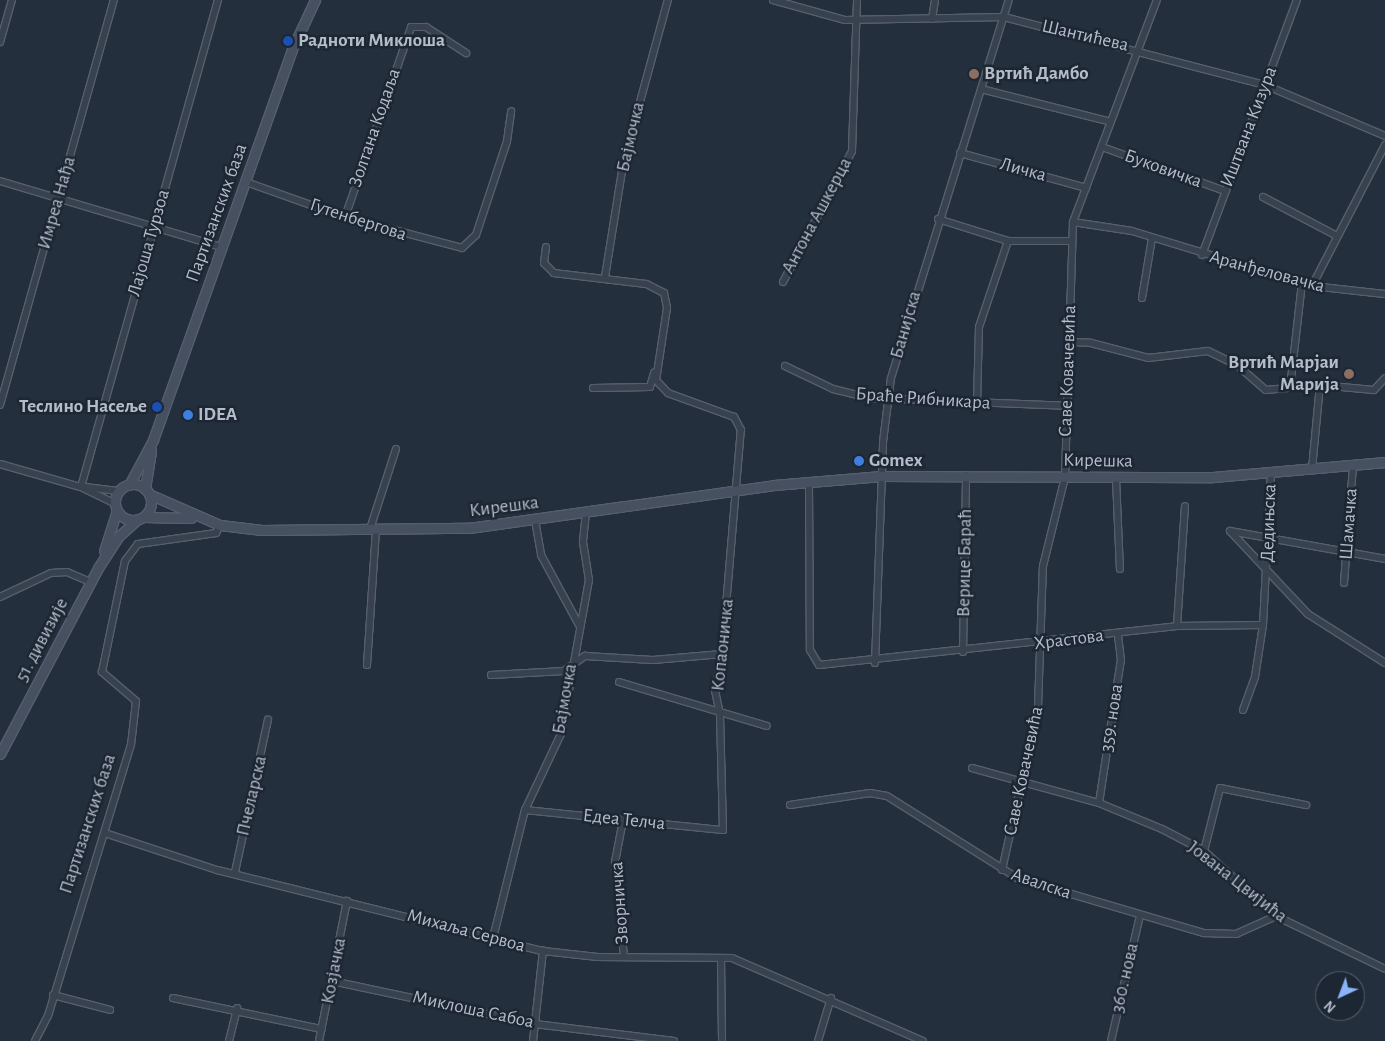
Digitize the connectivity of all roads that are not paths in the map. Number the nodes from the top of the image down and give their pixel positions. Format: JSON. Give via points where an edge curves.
{"nodes":[{"id":1,"x":12,"y":0,"type":"edge"},
{"id":2,"x":114,"y":0,"type":"edge"},
{"id":3,"x":218,"y":0,"type":"edge"},
{"id":4,"x":315,"y":0,"type":"edge"},
{"id":5,"x":668,"y":0,"type":"edge"},
{"id":6,"x":773,"y":0,"type":"edge"},
{"id":7,"x":857,"y":0,"type":"edge"},
{"id":8,"x":935,"y":0,"type":"edge"},
{"id":9,"x":1009,"y":0,"type":"edge"},
{"id":10,"x":1157,"y":0,"type":"edge"},
{"id":11,"x":1297,"y":0,"type":"edge"},
{"id":12,"x":1004,"y":17,"type":"junction"},
{"id":13,"x":932,"y":18,"type":"junction"},
{"id":14,"x":857,"y":21,"type":"junction"},
{"id":15,"x":0,"y":42,"type":"edge"},
{"id":16,"x":1140,"y":49,"type":"junction"},
{"id":17,"x":466,"y":53,"type":"dead end"},
{"id":18,"x":1265,"y":84,"type":"junction"},
{"id":19,"x":981,"y":88,"type":"junction"},
{"id":20,"x":511,"y":112,"type":"dead end"},
{"id":21,"x":1111,"y":122,"type":"junction"},
{"id":22,"x":1385,"y":136,"type":"edge"},
{"id":23,"x":1385,"y":145,"type":"edge"},
{"id":24,"x":1102,"y":147,"type":"junction"},
{"id":25,"x":960,"y":153,"type":"junction"},
{"id":26,"x":0,"y":181,"type":"edge"},
{"id":27,"x":246,"y":182,"type":"junction"},
{"id":28,"x":1086,"y":188,"type":"junction"},
{"id":29,"x":1225,"y":191,"type":"junction"},
{"id":30,"x":59,"y":197,"type":"junction"},
{"id":31,"x":1263,"y":197,"type":"dead end"},
{"id":32,"x":345,"y":217,"type":"junction"},
{"id":33,"x":938,"y":219,"type":"junction"},
{"id":34,"x":1074,"y":222,"type":"junction"},
{"id":35,"x":154,"y":224,"type":"junction"},
{"id":36,"x":1337,"y":236,"type":"junction"},
{"id":37,"x":1152,"y":238,"type":"junction"},
{"id":38,"x":1008,"y":241,"type":"junction"},
{"id":39,"x":1072,"y":241,"type":"junction"},
{"id":40,"x":222,"y":246,"type":"junction"},
{"id":41,"x":546,"y":247,"type":"dead end"},
{"id":42,"x":1202,"y":254,"type":"junction"},
{"id":43,"x":605,"y":277,"type":"junction"},
{"id":44,"x":783,"y":282,"type":"dead end"},
{"id":45,"x":1302,"y":283,"type":"junction"},
{"id":46,"x":1312,"y":286,"type":"junction"},
{"id":47,"x":1385,"y":294,"type":"edge"},
{"id":48,"x":1142,"y":298,"type":"dead end"},
{"id":49,"x":1068,"y":342,"type":"junction"},
{"id":50,"x":785,"y":366,"type":"dead end"},
{"id":51,"x":654,"y":372,"type":"junction"},
{"id":52,"x":1385,"y":378,"type":"edge"},
{"id":53,"x":1320,"y":385,"type":"junction"},
{"id":54,"x":650,"y":387,"type":"junction"},
{"id":55,"x":593,"y":388,"type":"dead end"},
{"id":56,"x":662,"y":388,"type":"junction"},
{"id":57,"x":1290,"y":388,"type":"junction"},
{"id":58,"x":888,"y":398,"type":"junction"},
{"id":59,"x":977,"y":403,"type":"junction"},
{"id":60,"x":0,"y":405,"type":"edge"},
{"id":61,"x":1066,"y":406,"type":"junction"},
{"id":62,"x":153,"y":440,"type":"junction"},
{"id":63,"x":396,"y":449,"type":"dead end"},
{"id":64,"x":1385,"y":462,"type":"edge"},
{"id":65,"x":0,"y":464,"type":"edge"},
{"id":66,"x":1354,"y":465,"type":"junction"},
{"id":67,"x":1312,"y":469,"type":"junction"},
{"id":68,"x":1271,"y":473,"type":"junction"},
{"id":69,"x":966,"y":475,"type":"junction"},
{"id":70,"x":882,"y":476,"type":"junction"},
{"id":71,"x":1065,"y":477,"type":"junction"},
{"id":72,"x":1116,"y":479,"type":"junction"},
{"id":73,"x":809,"y":482,"type":"junction"},
{"id":74,"x":129,"y":485,"type":"junction"},
{"id":75,"x":81,"y":487,"type":"junction"},
{"id":76,"x":737,"y":489,"type":"junction"},
{"id":77,"x":120,"y":491,"type":"junction"},
{"id":78,"x":147,"y":492,"type":"junction"},
{"id":79,"x":1185,"y":506,"type":"dead end"},
{"id":80,"x":116,"y":507,"type":"junction"},
{"id":81,"x":586,"y":512,"type":"junction"},
{"id":82,"x":141,"y":518,"type":"junction"},
{"id":83,"x":202,"y":518,"type":"junction"},
{"id":84,"x":535,"y":520,"type":"junction"},
{"id":85,"x":220,"y":525,"type":"junction"},
{"id":86,"x":373,"y":530,"type":"junction"},
{"id":87,"x":1271,"y":536,"type":"junction"},
{"id":88,"x":1350,"y":550,"type":"junction"},
{"id":89,"x":1385,"y":559,"type":"edge"},
{"id":90,"x":98,"y":568,"type":"junction"},
{"id":91,"x":1120,"y":569,"type":"dead end"},
{"id":92,"x":1267,"y":574,"type":"junction"},
{"id":93,"x":91,"y":582,"type":"junction"},
{"id":94,"x":1344,"y":583,"type":"dead end"},
{"id":95,"x":0,"y":597,"type":"edge"},
{"id":96,"x":1262,"y":625,"type":"junction"},
{"id":97,"x":580,"y":626,"type":"junction"},
{"id":98,"x":1177,"y":626,"type":"junction"},
{"id":99,"x":1118,"y":634,"type":"junction"},
{"id":100,"x":1043,"y":644,"type":"junction"},
{"id":101,"x":964,"y":652,"type":"junction"},
{"id":102,"x":722,"y":654,"type":"junction"},
{"id":103,"x":875,"y":662,"type":"junction"},
{"id":104,"x":1385,"y":664,"type":"edge"},
{"id":105,"x":367,"y":665,"type":"dead end"},
{"id":106,"x":570,"y":668,"type":"junction"},
{"id":107,"x":491,"y":675,"type":"dead end"},
{"id":108,"x":619,"y":682,"type":"dead end"},
{"id":109,"x":1243,"y":710,"type":"dead end"},
{"id":110,"x":720,"y":714,"type":"junction"},
{"id":111,"x":268,"y":720,"type":"dead end"},
{"id":112,"x":767,"y":726,"type":"dead end"},
{"id":113,"x":0,"y":754,"type":"edge"},
{"id":114,"x":972,"y":768,"type":"dead end"},
{"id":115,"x":1023,"y":783,"type":"junction"},
{"id":116,"x":1099,"y":803,"type":"junction"},
{"id":117,"x":1306,"y":805,"type":"dead end"},
{"id":118,"x":790,"y":806,"type":"dead end"},
{"id":119,"x":525,"y":810,"type":"junction"},
{"id":120,"x":624,"y":820,"type":"junction"},
{"id":121,"x":723,"y":830,"type":"joint"},
{"id":122,"x":105,"y":833,"type":"junction"},
{"id":123,"x":1204,"y":851,"type":"junction"},
{"id":124,"x":1002,"y":870,"type":"junction"},
{"id":125,"x":235,"y":872,"type":"junction"},
{"id":126,"x":347,"y":901,"type":"junction"},
{"id":127,"x":1140,"y":915,"type":"junction"},
{"id":128,"x":1276,"y":916,"type":"junction"},
{"id":129,"x":494,"y":938,"type":"junction"},
{"id":130,"x":543,"y":951,"type":"junction"},
{"id":131,"x":624,"y":957,"type":"junction"},
{"id":132,"x":721,"y":958,"type":"junction"},
{"id":133,"x":1385,"y":969,"type":"edge"},
{"id":134,"x":332,"y":981,"type":"junction"},
{"id":135,"x":53,"y":995,"type":"junction"},
{"id":136,"x":173,"y":998,"type":"dead end"},
{"id":137,"x":830,"y":998,"type":"junction"},
{"id":138,"x":237,"y":1008,"type":"junction"},
{"id":139,"x":110,"y":1010,"type":"dead end"},
{"id":140,"x":535,"y":1024,"type":"junction"},
{"id":141,"x":322,"y":1029,"type":"junction"},
{"id":142,"x":35,"y":1041,"type":"edge"},
{"id":143,"x":229,"y":1041,"type":"edge"},
{"id":144,"x":319,"y":1041,"type":"edge"},
{"id":145,"x":533,"y":1041,"type":"edge"},
{"id":146,"x":674,"y":1041,"type":"edge"},
{"id":147,"x":722,"y":1041,"type":"edge"},
{"id":148,"x":818,"y":1041,"type":"edge"},
{"id":149,"x":923,"y":1041,"type":"edge"},
{"id":150,"x":1111,"y":1041,"type":"edge"}],
"edges":[{"from":1,"to":15,"type":"street"},
{"from":2,"to":30,"type":"street","name":"Имреа Нађа"},
{"from":3,"to":35,"type":"street","name":"Лајоша Турзоа"},
{"from":4,"to":27,"type":"street","name":"Партизанских база","via":[[292,49]]},
{"from":5,"to":43,"type":"street","name":"Бајмочка","via":[[623,164]]},
{"from":6,"to":14,"type":"street","name":"Шантићева"},
{"from":7,"to":14,"type":"street","name":"Антона Ашкерца"},
{"from":8,"to":13,"type":"street"},
{"from":9,"to":12,"type":"street","name":"Банијска"},
{"from":10,"to":16,"type":"street","name":"Саве Ковачевића"},
{"from":11,"to":18,"type":"street","name":"Иштвана Кизура"},
{"from":12,"to":13,"type":"street","name":"Шантићева"},
{"from":12,"to":16,"type":"street","name":"Шантићева"},
{"from":12,"to":19,"type":"street","name":"Банијска"},
{"from":13,"to":14,"type":"street","name":"Шантићева"},
{"from":14,"to":44,"type":"street","name":"Антона Ашкерца","via":[[852,151]]},
{"from":16,"to":18,"type":"street","name":"Шантићева"},
{"from":16,"to":21,"type":"street","name":"Саве Ковачевића"},
{"from":17,"to":32,"type":"street","name":"Золтана Кодаља","via":[[419,24],[411,27]]},
{"from":18,"to":22,"type":"street","name":"Шантићева"},
{"from":18,"to":29,"type":"street","name":"Иштвана Кизура"},
{"from":19,"to":21,"type":"street"},
{"from":19,"to":25,"type":"street","name":"Банијска"},
{"from":20,"to":32,"type":"street","name":"Гутенбергова","via":[[507,141],[471,244],[444,246]]},
{"from":21,"to":24,"type":"street","name":"Саве Ковачевића"},
{"from":23,"to":36,"type":"street"},
{"from":24,"to":28,"type":"street","name":"Саве Ковачевића"},
{"from":24,"to":29,"type":"street","name":"Буковичка"},
{"from":25,"to":28,"type":"street","name":"Личка"},
{"from":25,"to":33,"type":"street","name":"Банијска"},
{"from":26,"to":30,"type":"street"},
{"from":27,"to":32,"type":"street","name":"Гутенбергова"},
{"from":27,"to":40,"type":"street","name":"Партизанских база"},
{"from":28,"to":34,"type":"street","name":"Саве Ковачевића"},
{"from":29,"to":42,"type":"street","name":"Иштвана Кизура"},
{"from":30,"to":35,"type":"street"},
{"from":30,"to":60,"type":"street","name":"Имреа Нађа"},
{"from":31,"to":36,"type":"street"},
{"from":33,"to":38,"type":"street"},
{"from":33,"to":58,"type":"street","name":"Банијска"},
{"from":34,"to":37,"type":"street","name":"Аранђеловачка"},
{"from":34,"to":39,"type":"street","name":"Саве Ковачевића"},
{"from":35,"to":40,"type":"street"},
{"from":35,"to":75,"type":"street","name":"Лајоша Турзоа"},
{"from":36,"to":46,"type":"street"},
{"from":37,"to":42,"type":"street","name":"Аранђеловачка"},
{"from":37,"to":48,"type":"street"},
{"from":38,"to":39,"type":"street"},
{"from":38,"to":59,"type":"street","via":[[979,327]]},
{"from":39,"to":49,"type":"street","name":"Саве Ковачевића"},
{"from":40,"to":62,"type":"street","name":"Партизанских база"},
{"from":41,"to":43,"type":"street","via":[[546,270]]},
{"from":42,"to":45,"type":"street","name":"Аранђеловачка"},
{"from":43,"to":51,"type":"street","via":[[657,287],[664,293],[667,308]]},
{"from":45,"to":46,"type":"street","name":"Аранђеловачка"},
{"from":45,"to":57,"type":"street"},
{"from":46,"to":47,"type":"street","name":"Аранђеловачка"},
{"from":49,"to":57,"type":"street","via":[[1091,343],[1148,358],[1208,351],[1237,365],[1266,390]]},
{"from":49,"to":61,"type":"street","name":"Саве Ковачевића"},
{"from":50,"to":58,"type":"street","name":"Браће Рибникара","via":[[851,395]]},
{"from":51,"to":54,"type":"street"},
{"from":51,"to":56,"type":"street"},
{"from":52,"to":53,"type":"street","via":[[1374,390]]},
{"from":53,"to":57,"type":"street"},
{"from":53,"to":67,"type":"street"},
{"from":54,"to":55,"type":"street"},
{"from":54,"to":56,"type":"street"},
{"from":56,"to":76,"type":"street","via":[[739,423]]},
{"from":58,"to":59,"type":"street","name":"Браће Рибникара"},
{"from":58,"to":70,"type":"street","name":"Банијска"},
{"from":59,"to":61,"type":"street","name":"Браће Рибникара"},
{"from":61,"to":71,"type":"street","name":"Саве Ковачевића"},
{"from":62,"to":74,"type":"street","name":"Партизанских база"},
{"from":62,"to":78,"type":"street","name":"Партизанских база"},
{"from":63,"to":86,"type":"street"},
{"from":64,"to":66,"type":"street","name":"Кирешка"},
{"from":65,"to":75,"type":"street"},
{"from":66,"to":67,"type":"street","name":"Кирешка"},
{"from":66,"to":88,"type":"street","name":"Шамачка"},
{"from":67,"to":68,"type":"street","name":"Кирешка"},
{"from":68,"to":72,"type":"street","name":"Кирешка"},
{"from":68,"to":87,"type":"street","name":"Дедињска"},
{"from":69,"to":70,"type":"street","name":"Кирешка"},
{"from":69,"to":71,"type":"street","name":"Кирешка"},
{"from":69,"to":101,"type":"street","name":"Верице Бараћ"},
{"from":70,"to":73,"type":"street","name":"Кирешка"},
{"from":70,"to":103,"type":"street","name":"Банијска"},
{"from":71,"to":72,"type":"street","name":"Кирешка"},
{"from":71,"to":100,"type":"street","name":"Саве Ковачевића","via":[[1044,566]]},
{"from":72,"to":91,"type":"street"},
{"from":73,"to":76,"type":"street","name":"Кирешка"},
{"from":73,"to":103,"type":"street","via":[[813,659],[828,667]]},
{"from":74,"to":77,"type":"street"},
{"from":74,"to":78,"type":"street"},
{"from":75,"to":77,"type":"street"},
{"from":75,"to":80,"type":"street"},
{"from":76,"to":81,"type":"street","name":"Кирешка"},
{"from":76,"to":102,"type":"street","name":"Копаоничка"},
{"from":77,"to":80,"type":"street"},
{"from":78,"to":82,"type":"street","via":[[150,507]]},
{"from":78,"to":83,"type":"street","name":"Кирешка"},
{"from":79,"to":98,"type":"street"},
{"from":80,"to":82,"type":"street","via":[[126,518]]},
{"from":80,"to":90,"type":"street","name":"51. дивизије"},
{"from":81,"to":84,"type":"street","name":"Кирешка"},
{"from":81,"to":97,"type":"street","name":"Бајмочка","via":[[583,540],[589,580]]},
{"from":82,"to":83,"type":"street","name":"Кирешка"},
{"from":82,"to":90,"type":"street","name":"51. дивизије","via":[[119,536]]},
{"from":83,"to":85,"type":"street","name":"Кирешка"},
{"from":84,"to":86,"type":"street","name":"Кирешка","via":[[469,528]]},
{"from":84,"to":97,"type":"street","via":[[540,555]]},
{"from":85,"to":86,"type":"street","name":"Кирешка","via":[[262,530]]},
{"from":85,"to":122,"type":"street","name":"Партизанских база","via":[[216,533],[138,544],[125,560],[102,672],[133,694],[137,708],[122,783]]},
{"from":86,"to":105,"type":"street"},
{"from":87,"to":88,"type":"street"},
{"from":87,"to":92,"type":"street","name":"Дедињска"},
{"from":87,"to":92,"type":"street","via":[[1230,531]]},
{"from":88,"to":89,"type":"street"},
{"from":88,"to":94,"type":"street","name":"Шамачка"},
{"from":90,"to":93,"type":"street","name":"51. дивизије"},
{"from":92,"to":96,"type":"street"},
{"from":92,"to":104,"type":"street","via":[[1308,614]]},
{"from":93,"to":95,"type":"street","via":[[67,572],[51,573]]},
{"from":93,"to":113,"type":"street","name":"51. дивизије"},
{"from":96,"to":98,"type":"street","name":"Храстова"},
{"from":96,"to":109,"type":"street","via":[[1255,678]]},
{"from":97,"to":106,"type":"street","name":"Бајмочка"},
{"from":98,"to":99,"type":"street","name":"Храстова"},
{"from":99,"to":100,"type":"street","name":"Храстова"},
{"from":99,"to":116,"type":"street","name":"359. нова","via":[[1121,660]]},
{"from":100,"to":101,"type":"street","name":"Храстова"},
{"from":100,"to":115,"type":"street","name":"Саве Ковачевића","via":[[1038,707]]},
{"from":101,"to":103,"type":"street","name":"Храстова"},
{"from":102,"to":106,"type":"street","via":[[653,660],[585,656]]},
{"from":102,"to":110,"type":"street","name":"Копаоничка","via":[[715,690]]},
{"from":106,"to":107,"type":"street"},
{"from":106,"to":119,"type":"street","name":"Бајмочка","via":[[561,734]]},
{"from":108,"to":110,"type":"street"},
{"from":110,"to":112,"type":"street"},
{"from":110,"to":121,"type":"street","name":"Копаоничка"},
{"from":111,"to":125,"type":"street","name":"Пчеларска"},
{"from":114,"to":115,"type":"street","name":"Јована Цвијића"},
{"from":115,"to":116,"type":"street","name":"Јована Цвијића"},
{"from":115,"to":124,"type":"street","name":"Саве Ковачевића"},
{"from":116,"to":123,"type":"street","name":"Јована Цвијића"},
{"from":117,"to":123,"type":"street","via":[[1220,788]]},
{"from":118,"to":124,"type":"street","name":"Авалска","via":[[870,793],[886,796]]},
{"from":119,"to":120,"type":"street","name":"Едеа Телча"},
{"from":119,"to":129,"type":"street","name":"Бајмочка"},
{"from":120,"to":121,"type":"street","name":"Едеа Телча"},
{"from":120,"to":131,"type":"street","name":"Зворничка","via":[[615,862]]},
{"from":122,"to":125,"type":"street","name":"Михаља Сервоа"},
{"from":122,"to":135,"type":"street","name":"Партизанских база"},
{"from":123,"to":128,"type":"street","name":"Јована Цвијића"},
{"from":124,"to":127,"type":"street","name":"Авалска","via":[[1040,886]]},
{"from":125,"to":126,"type":"street","name":"Михаља Сервоа"},
{"from":126,"to":129,"type":"street","name":"Михаља Сервоа"},
{"from":126,"to":134,"type":"street","name":"Козјачка"},
{"from":127,"to":128,"type":"street","name":"Авалска","via":[[1220,935]]},
{"from":127,"to":150,"type":"street","name":"360. нова"},
{"from":128,"to":133,"type":"street","name":"Јована Цвијића"},
{"from":129,"to":130,"type":"street","name":"Михаља Сервоа"},
{"from":130,"to":131,"type":"street","name":"Михаља Сервоа"},
{"from":130,"to":140,"type":"street"},
{"from":131,"to":132,"type":"street","name":"Михаља Сервоа"},
{"from":132,"to":137,"type":"street","name":"Михаља Сервоа","via":[[750,963]]},
{"from":132,"to":147,"type":"street"},
{"from":134,"to":140,"type":"street","name":"Миклоша Сабоа"},
{"from":134,"to":141,"type":"street","name":"Козјачка"},
{"from":135,"to":139,"type":"street"},
{"from":135,"to":142,"type":"street","name":"Партизанских база"},
{"from":136,"to":138,"type":"street"},
{"from":137,"to":148,"type":"street"},
{"from":137,"to":149,"type":"street","name":"Михаља Сервоа"},
{"from":138,"to":141,"type":"street"},
{"from":138,"to":143,"type":"street"},
{"from":140,"to":145,"type":"street"},
{"from":140,"to":146,"type":"street","name":"Миклоша Сабоа"},
{"from":141,"to":144,"type":"street","name":"Козјачка"}]}
